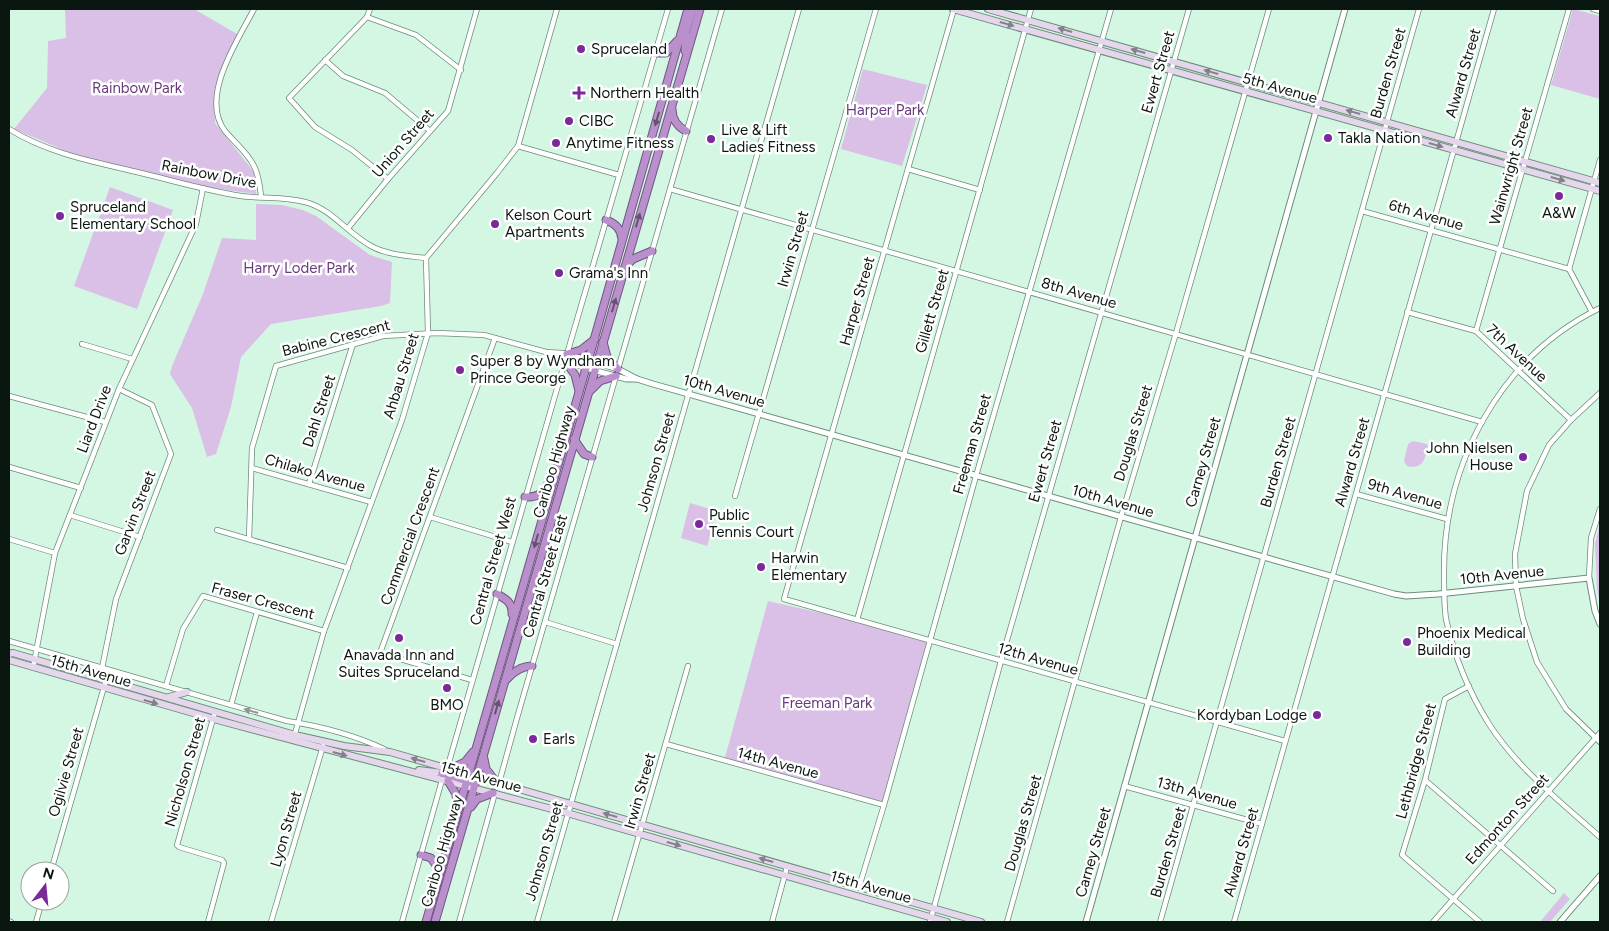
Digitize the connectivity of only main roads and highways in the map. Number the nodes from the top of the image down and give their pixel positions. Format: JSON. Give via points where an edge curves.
{"nodes":[{"id":1,"x":688,"y":9,"type":"edge"},
{"id":2,"x":693,"y":9,"type":"edge"},
{"id":3,"x":700,"y":9,"type":"edge"},
{"id":4,"x":954,"y":9,"type":"edge"},
{"id":5,"x":988,"y":9,"type":"edge"},
{"id":6,"x":681,"y":34,"type":"junction"},
{"id":7,"x":655,"y":53,"type":"road end"},
{"id":8,"x":685,"y":59,"type":"junction"},
{"id":9,"x":672,"y":106,"type":"junction"},
{"id":10,"x":686,"y":132,"type":"road end"},
{"id":11,"x":1597,"y":182,"type":"edge"},
{"id":12,"x":1600,"y":191,"type":"edge"},
{"id":13,"x":606,"y":220,"type":"road end"},
{"id":14,"x":622,"y":241,"type":"junction"},
{"id":15,"x":652,"y":251,"type":"road end"},
{"id":16,"x":624,"y":267,"type":"junction"},
{"id":17,"x":595,"y":339,"type":"junction"},
{"id":18,"x":603,"y":342,"type":"junction"},
{"id":19,"x":579,"y":393,"type":"junction"},
{"id":20,"x":588,"y":394,"type":"junction"},
{"id":21,"x":574,"y":440,"type":"junction"},
{"id":22,"x":584,"y":454,"type":"junction"},
{"id":23,"x":592,"y":457,"type":"road end"},
{"id":24,"x":560,"y":460,"type":"junction"},
{"id":25,"x":567,"y":465,"type":"junction"},
{"id":26,"x":525,"y":497,"type":"road end"},
{"id":27,"x":497,"y":594,"type":"road end"},
{"id":28,"x":511,"y":627,"type":"junction"},
{"id":29,"x":9,"y":654,"type":"edge"},
{"id":30,"x":9,"y":660,"type":"edge"},
{"id":31,"x":532,"y":666,"type":"road end"},
{"id":32,"x":504,"y":684,"type":"junction"},
{"id":33,"x":187,"y":692,"type":"road end"},
{"id":34,"x":167,"y":698,"type":"junction"},
{"id":35,"x":294,"y":738,"type":"junction"},
{"id":36,"x":477,"y":745,"type":"junction"},
{"id":37,"x":323,"y":746,"type":"junction"},
{"id":38,"x":484,"y":754,"type":"junction"},
{"id":39,"x":446,"y":774,"type":"junction"},
{"id":40,"x":477,"y":777,"type":"junction"},
{"id":41,"x":467,"y":780,"type":"junction"},
{"id":42,"x":498,"y":783,"type":"junction"},
{"id":43,"x":474,"y":788,"type":"junction"},
{"id":44,"x":494,"y":793,"type":"junction"},
{"id":45,"x":457,"y":814,"type":"junction"},
{"id":46,"x":466,"y":816,"type":"junction"},
{"id":47,"x":448,"y":846,"type":"junction"},
{"id":48,"x":421,"y":855,"type":"road end"},
{"id":49,"x":431,"y":858,"type":"junction"},
{"id":50,"x":440,"y":875,"type":"junction"},
{"id":51,"x":931,"y":920,"type":"edge"},
{"id":52,"x":426,"y":922,"type":"edge"},
{"id":53,"x":435,"y":922,"type":"edge"},
{"id":54,"x":947,"y":922,"type":"edge"},
{"id":55,"x":981,"y":922,"type":"edge"}],
"edges":[{"from":1,"to":6,"type":"highway","name":"Cariboo Highway"},
{"from":2,"to":8,"type":"highway","via":[[686,31]]},
{"from":3,"to":8,"type":"highway","name":"Cariboo Highway"},
{"from":4,"to":12,"type":"main road","name":"5th Avenue","one_way":true},
{"from":11,"to":5,"type":"main road","name":"5th Avenue","one_way":true},
{"from":6,"to":7,"type":"highway","via":[[666,54]]},
{"from":6,"to":14,"type":"highway","name":"Cariboo Highway","one_way":true},
{"from":8,"to":9,"type":"highway","name":"Cariboo Highway"},
{"from":9,"to":10,"type":"highway","via":[[673,118]]},
{"from":16,"to":9,"type":"highway","name":"Cariboo Highway","one_way":true},
{"from":13,"to":14,"type":"highway","via":[[616,225]]},
{"from":14,"to":17,"type":"highway","name":"Cariboo Highway"},
{"from":15,"to":16,"type":"highway"},
{"from":18,"to":16,"type":"highway","name":"Cariboo Highway","one_way":true},
{"from":17,"to":19,"type":"highway","name":"Cariboo Highway"},
{"from":17,"to":19,"type":"highway","via":[[566,358]]},
{"from":18,"to":20,"type":"highway","name":"Cariboo Highway"},
{"from":18,"to":20,"type":"highway","via":[[617,373],[600,381]]},
{"from":19,"to":24,"type":"highway","name":"Cariboo Highway"},
{"from":20,"to":21,"type":"highway","name":"Cariboo Highway"},
{"from":21,"to":22,"type":"highway"},
{"from":21,"to":25,"type":"highway","name":"Cariboo Highway"},
{"from":22,"to":23,"type":"highway"},
{"from":22,"to":25,"type":"highway"},
{"from":24,"to":26,"type":"highway","via":[[544,491]]},
{"from":24,"to":28,"type":"highway","name":"Cariboo Highway","one_way":true},
{"from":25,"to":32,"type":"highway","name":"Cariboo Highway"},
{"from":27,"to":28,"type":"highway","via":[[512,606]]},
{"from":28,"to":36,"type":"highway","name":"Cariboo Highway"},
{"from":29,"to":34,"type":"main road","name":"15th Avenue"},
{"from":30,"to":35,"type":"main road","name":"15th Avenue","one_way":true,"via":[[213,719]]},
{"from":31,"to":32,"type":"highway","via":[[516,670]]},
{"from":38,"to":32,"type":"highway","name":"Cariboo Highway","one_way":true},
{"from":33,"to":34,"type":"main road"},
{"from":34,"to":35,"type":"main road","name":"15th Avenue"},
{"from":35,"to":37,"type":"main road","name":"15th Avenue"},
{"from":36,"to":39,"type":"highway","via":[[471,756]]},
{"from":36,"to":41,"type":"highway","name":"Cariboo Highway"},
{"from":37,"to":39,"type":"main road","name":"15th Avenue","one_way":true,"via":[[402,770]]},
{"from":39,"to":37,"type":"main road","name":"15th Avenue","one_way":true,"via":[[390,752]]},
{"from":38,"to":40,"type":"highway","name":"Cariboo Highway"},
{"from":38,"to":42,"type":"highway","via":[[486,769]]},
{"from":39,"to":41,"type":"highway"},
{"from":39,"to":45,"type":"highway","via":[[456,794]]},
{"from":40,"to":41,"type":"highway","via":[[471,782]]},
{"from":40,"to":42,"type":"main road","name":"15th Avenue"},
{"from":40,"to":43,"type":"highway","name":"Cariboo Highway"},
{"from":41,"to":43,"type":"main road","name":"15th Avenue"},
{"from":41,"to":45,"type":"highway","name":"Cariboo Highway"},
{"from":55,"to":42,"type":"main road","name":"15th Avenue","one_way":true},
{"from":43,"to":44,"type":"main road","name":"15th Avenue"},
{"from":43,"to":46,"type":"highway","name":"Cariboo Highway"},
{"from":44,"to":46,"type":"highway","via":[[477,799]]},
{"from":44,"to":51,"type":"main road","name":"15th Avenue","one_way":true},
{"from":45,"to":47,"type":"highway","name":"Cariboo Highway"},
{"from":46,"to":53,"type":"highway","name":"Cariboo Highway"},
{"from":47,"to":49,"type":"highway"},
{"from":47,"to":50,"type":"highway","name":"Cariboo Highway"},
{"from":48,"to":49,"type":"highway"},
{"from":49,"to":50,"type":"highway"},
{"from":50,"to":52,"type":"highway","name":"Cariboo Highway"},
{"from":51,"to":54,"type":"main road","name":"15th Avenue"}]}
